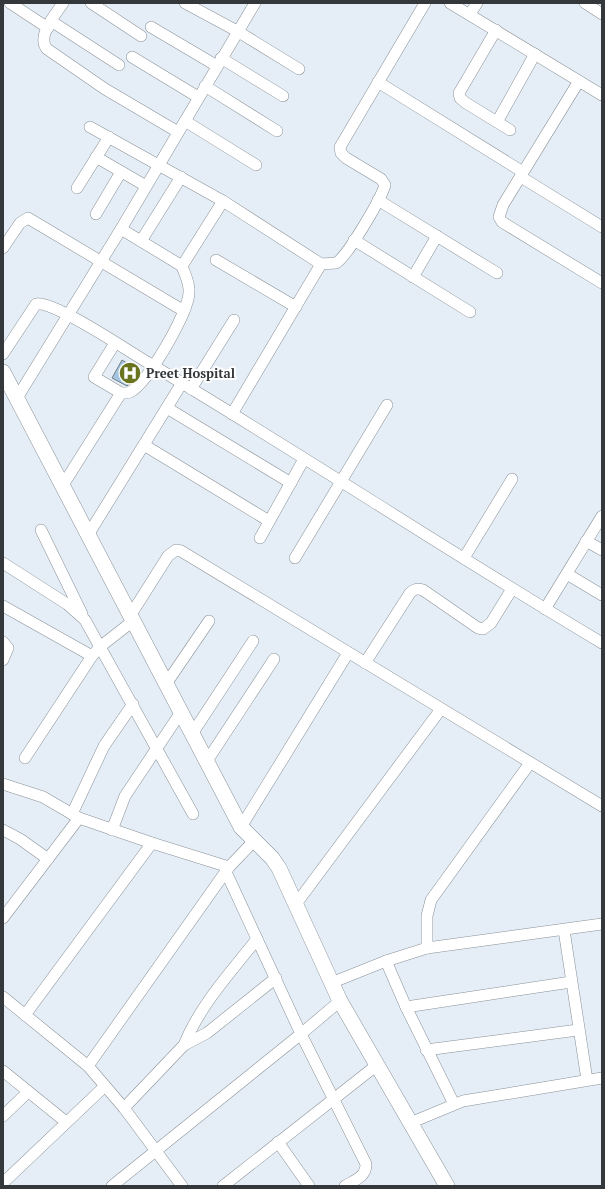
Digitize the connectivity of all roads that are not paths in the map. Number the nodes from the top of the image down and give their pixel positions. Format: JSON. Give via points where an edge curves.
{"nodes":[{"id":1,"x":10,"y":3,"type":"edge"},
{"id":2,"x":63,"y":3,"type":"edge"},
{"id":3,"x":91,"y":3,"type":"edge"},
{"id":4,"x":185,"y":3,"type":"edge"},
{"id":5,"x":255,"y":3,"type":"edge"},
{"id":6,"x":425,"y":3,"type":"edge"},
{"id":7,"x":450,"y":3,"type":"edge"},
{"id":8,"x":478,"y":3,"type":"edge"},
{"id":9,"x":585,"y":3,"type":"edge"},
{"id":10,"x":470,"y":14,"type":"junction"},
{"id":11,"x":602,"y":14,"type":"edge"},
{"id":12,"x":50,"y":24,"type":"junction"},
{"id":13,"x":151,"y":27,"type":"dead end"},
{"id":14,"x":496,"y":30,"type":"junction"},
{"id":15,"x":237,"y":31,"type":"junction"},
{"id":16,"x":141,"y":36,"type":"dead end"},
{"id":17,"x":535,"y":54,"type":"junction"},
{"id":18,"x":132,"y":57,"type":"dead end"},
{"id":19,"x":219,"y":62,"type":"junction"},
{"id":20,"x":119,"y":65,"type":"dead end"},
{"id":21,"x":299,"y":69,"type":"dead end"},
{"id":22,"x":579,"y":81,"type":"junction"},
{"id":23,"x":378,"y":82,"type":"junction"},
{"id":24,"x":205,"y":86,"type":"junction"},
{"id":25,"x":602,"y":95,"type":"edge"},
{"id":26,"x":198,"y":96,"type":"junction"},
{"id":27,"x":283,"y":96,"type":"dead end"},
{"id":28,"x":185,"y":121,"type":"junction"},
{"id":29,"x":497,"y":122,"type":"junction"},
{"id":30,"x":90,"y":127,"type":"dead end"},
{"id":31,"x":510,"y":130,"type":"dead end"},
{"id":32,"x":277,"y":131,"type":"dead end"},
{"id":33,"x":178,"y":132,"type":"junction"},
{"id":34,"x":109,"y":137,"type":"junction"},
{"id":35,"x":96,"y":157,"type":"junction"},
{"id":36,"x":158,"y":164,"type":"junction"},
{"id":37,"x":256,"y":165,"type":"dead end"},
{"id":38,"x":121,"y":172,"type":"junction"},
{"id":39,"x":522,"y":174,"type":"junction"},
{"id":40,"x":181,"y":177,"type":"junction"},
{"id":41,"x":146,"y":186,"type":"junction"},
{"id":42,"x":77,"y":188,"type":"dead end"},
{"id":43,"x":378,"y":200,"type":"junction"},
{"id":44,"x":223,"y":201,"type":"junction"},
{"id":45,"x":96,"y":214,"type":"dead end"},
{"id":46,"x":602,"y":227,"type":"edge"},
{"id":47,"x":121,"y":229,"type":"junction"},
{"id":48,"x":437,"y":236,"type":"junction"},
{"id":49,"x":354,"y":240,"type":"junction"},
{"id":50,"x":141,"y":241,"type":"junction"},
{"id":51,"x":3,"y":248,"type":"edge"},
{"id":52,"x":216,"y":260,"type":"dead end"},
{"id":53,"x":101,"y":261,"type":"junction"},
{"id":54,"x":321,"y":264,"type":"junction"},
{"id":55,"x":182,"y":266,"type":"junction"},
{"id":56,"x":497,"y":273,"type":"dead end"},
{"id":57,"x":413,"y":277,"type":"junction"},
{"id":58,"x":602,"y":283,"type":"edge"},
{"id":59,"x":296,"y":307,"type":"junction"},
{"id":60,"x":184,"y":311,"type":"junction"},
{"id":61,"x":470,"y":312,"type":"dead end"},
{"id":62,"x":68,"y":315,"type":"junction"},
{"id":63,"x":234,"y":320,"type":"dead end"},
{"id":64,"x":115,"y":343,"type":"junction"},
{"id":65,"x":3,"y":354,"type":"edge"},
{"id":66,"x":155,"y":367,"type":"junction"},
{"id":67,"x":3,"y":372,"type":"edge"},
{"id":68,"x":187,"y":386,"type":"junction"},
{"id":69,"x":121,"y":393,"type":"junction"},
{"id":70,"x":17,"y":398,"type":"junction"},
{"id":71,"x":387,"y":405,"type":"dead end"},
{"id":72,"x":167,"y":408,"type":"junction"},
{"id":73,"x":232,"y":414,"type":"junction"},
{"id":74,"x":144,"y":445,"type":"junction"},
{"id":75,"x":304,"y":459,"type":"junction"},
{"id":76,"x":512,"y":479,"type":"dead end"},
{"id":77,"x":340,"y":481,"type":"junction"},
{"id":78,"x":291,"y":483,"type":"junction"},
{"id":79,"x":62,"y":485,"type":"junction"},
{"id":80,"x":602,"y":516,"type":"edge"},
{"id":81,"x":269,"y":521,"type":"junction"},
{"id":82,"x":41,"y":530,"type":"dead end"},
{"id":83,"x":88,"y":535,"type":"junction"},
{"id":84,"x":260,"y":538,"type":"dead end"},
{"id":85,"x":586,"y":541,"type":"junction"},
{"id":86,"x":602,"y":550,"type":"edge"},
{"id":87,"x":295,"y":558,"type":"dead end"},
{"id":88,"x":464,"y":558,"type":"junction"},
{"id":89,"x":3,"y":563,"type":"edge"},
{"id":90,"x":567,"y":574,"type":"junction"},
{"id":91,"x":512,"y":589,"type":"junction"},
{"id":92,"x":602,"y":595,"type":"edge"},
{"id":93,"x":3,"y":606,"type":"edge"},
{"id":94,"x":546,"y":609,"type":"junction"},
{"id":95,"x":131,"y":619,"type":"junction"},
{"id":96,"x":85,"y":620,"type":"junction"},
{"id":97,"x":209,"y":622,"type":"dead end"},
{"id":98,"x":3,"y":642,"type":"edge"},
{"id":99,"x":253,"y":642,"type":"dead end"},
{"id":100,"x":602,"y":643,"type":"edge"},
{"id":101,"x":101,"y":646,"type":"junction"},
{"id":102,"x":348,"y":653,"type":"junction"},
{"id":103,"x":92,"y":656,"type":"junction"},
{"id":104,"x":274,"y":659,"type":"dead end"},
{"id":105,"x":3,"y":660,"type":"edge"},
{"id":106,"x":365,"y":663,"type":"junction"},
{"id":107,"x":166,"y":684,"type":"junction"},
{"id":108,"x":133,"y":704,"type":"junction"},
{"id":109,"x":441,"y":709,"type":"junction"},
{"id":110,"x":181,"y":712,"type":"junction"},
{"id":111,"x":192,"y":734,"type":"junction"},
{"id":112,"x":157,"y":748,"type":"junction"},
{"id":113,"x":25,"y":758,"type":"dead end"},
{"id":114,"x":207,"y":761,"type":"junction"},
{"id":115,"x":530,"y":763,"type":"junction"},
{"id":116,"x":3,"y":784,"type":"edge"},
{"id":117,"x":602,"y":806,"type":"edge"},
{"id":118,"x":193,"y":814,"type":"dead end"},
{"id":119,"x":76,"y":816,"type":"junction"},
{"id":120,"x":242,"y":827,"type":"junction"},
{"id":121,"x":3,"y":830,"type":"edge"},
{"id":122,"x":112,"y":830,"type":"junction"},
{"id":123,"x":254,"y":841,"type":"junction"},
{"id":124,"x":152,"y":844,"type":"junction"},
{"id":125,"x":48,"y":859,"type":"junction"},
{"id":126,"x":228,"y":870,"type":"junction"},
{"id":127,"x":296,"y":904,"type":"junction"},
{"id":128,"x":3,"y":918,"type":"edge"},
{"id":129,"x":602,"y":924,"type":"edge"},
{"id":130,"x":564,"y":930,"type":"junction"},
{"id":131,"x":257,"y":939,"type":"junction"},
{"id":132,"x":428,"y":948,"type":"junction"},
{"id":133,"x":386,"y":961,"type":"junction"},
{"id":134,"x":276,"y":978,"type":"junction"},
{"id":135,"x":571,"y":982,"type":"junction"},
{"id":136,"x":331,"y":983,"type":"junction"},
{"id":137,"x":3,"y":997,"type":"edge"},
{"id":138,"x":340,"y":1001,"type":"junction"},
{"id":139,"x":406,"y":1007,"type":"junction"},
{"id":140,"x":25,"y":1015,"type":"junction"},
{"id":141,"x":578,"y":1030,"type":"junction"},
{"id":142,"x":301,"y":1034,"type":"junction"},
{"id":143,"x":184,"y":1044,"type":"junction"},
{"id":144,"x":426,"y":1050,"type":"junction"},
{"id":145,"x":377,"y":1065,"type":"junction"},
{"id":146,"x":88,"y":1066,"type":"junction"},
{"id":147,"x":3,"y":1071,"type":"edge"},
{"id":148,"x":602,"y":1078,"type":"edge"},
{"id":149,"x":588,"y":1080,"type":"junction"},
{"id":150,"x":105,"y":1086,"type":"junction"},
{"id":151,"x":28,"y":1092,"type":"junction"},
{"id":152,"x":333,"y":1100,"type":"junction"},
{"id":153,"x":454,"y":1104,"type":"junction"},
{"id":154,"x":124,"y":1108,"type":"junction"},
{"id":155,"x":3,"y":1116,"type":"edge"},
{"id":156,"x":66,"y":1122,"type":"junction"},
{"id":157,"x":410,"y":1123,"type":"junction"},
{"id":158,"x":278,"y":1142,"type":"junction"},
{"id":159,"x":155,"y":1151,"type":"junction"},
{"id":160,"x":3,"y":1184,"type":"edge"},
{"id":161,"x":112,"y":1186,"type":"edge"},
{"id":162,"x":182,"y":1186,"type":"edge"},
{"id":163,"x":222,"y":1186,"type":"edge"},
{"id":164,"x":309,"y":1186,"type":"edge"},
{"id":165,"x":345,"y":1186,"type":"edge"},
{"id":166,"x":448,"y":1186,"type":"edge"}],
"edges":[{"from":1,"to":12,"type":"street"},
{"from":2,"to":12,"type":"street"},
{"from":3,"to":16,"type":"street"},
{"from":4,"to":15,"type":"street"},
{"from":5,"to":15,"type":"street"},
{"from":6,"to":23,"type":"street"},
{"from":7,"to":10,"type":"street"},
{"from":8,"to":10,"type":"street"},
{"from":9,"to":11,"type":"street"},
{"from":10,"to":14,"type":"street"},
{"from":12,"to":20,"type":"street"},
{"from":12,"to":33,"type":"street","via":[[43,41],[51,53],[105,89]]},
{"from":13,"to":19,"type":"street"},
{"from":14,"to":17,"type":"street"},
{"from":14,"to":29,"type":"street","via":[[459,93],[460,98],[466,103]]},
{"from":15,"to":19,"type":"street"},
{"from":15,"to":21,"type":"street"},
{"from":17,"to":22,"type":"street"},
{"from":17,"to":29,"type":"street"},
{"from":18,"to":26,"type":"street"},
{"from":19,"to":24,"type":"street"},
{"from":19,"to":27,"type":"street"},
{"from":22,"to":25,"type":"street"},
{"from":22,"to":39,"type":"street"},
{"from":23,"to":39,"type":"street"},
{"from":23,"to":43,"type":"street","via":[[340,147],[346,158],[384,181],[385,185]]},
{"from":24,"to":26,"type":"street"},
{"from":24,"to":32,"type":"street"},
{"from":26,"to":28,"type":"street"},
{"from":28,"to":33,"type":"street"},
{"from":28,"to":37,"type":"street"},
{"from":29,"to":31,"type":"street"},
{"from":30,"to":34,"type":"street"},
{"from":33,"to":36,"type":"street"},
{"from":34,"to":35,"type":"street"},
{"from":34,"to":36,"type":"street"},
{"from":35,"to":38,"type":"street"},
{"from":35,"to":42,"type":"street"},
{"from":36,"to":40,"type":"street"},
{"from":36,"to":41,"type":"street"},
{"from":38,"to":41,"type":"street"},
{"from":38,"to":45,"type":"street"},
{"from":39,"to":46,"type":"street"},
{"from":39,"to":58,"type":"street","via":[[500,211],[499,217],[502,222]]},
{"from":40,"to":44,"type":"street"},
{"from":40,"to":50,"type":"street"},
{"from":41,"to":47,"type":"street"},
{"from":43,"to":48,"type":"street"},
{"from":43,"to":49,"type":"street"},
{"from":44,"to":54,"type":"street"},
{"from":44,"to":55,"type":"street"},
{"from":47,"to":50,"type":"street"},
{"from":47,"to":53,"type":"street"},
{"from":48,"to":56,"type":"street"},
{"from":48,"to":57,"type":"street"},
{"from":49,"to":54,"type":"street","via":[[340,261],[331,265]]},
{"from":49,"to":57,"type":"street"},
{"from":50,"to":55,"type":"street"},
{"from":51,"to":53,"type":"street","via":[[20,223],[28,218]]},
{"from":52,"to":59,"type":"street"},
{"from":53,"to":60,"type":"street"},
{"from":53,"to":62,"type":"street"},
{"from":54,"to":59,"type":"street"},
{"from":55,"to":60,"type":"street","via":[[190,291]]},
{"from":57,"to":61,"type":"street"},
{"from":59,"to":73,"type":"street"},
{"from":60,"to":66,"type":"street"},
{"from":62,"to":64,"type":"street"},
{"from":62,"to":65,"type":"street","via":[[46,305],[36,304]]},
{"from":62,"to":70,"type":"street"},
{"from":63,"to":68,"type":"street"},
{"from":64,"to":66,"type":"street"},
{"from":64,"to":69,"type":"street","via":[[94,377]]},
{"from":66,"to":68,"type":"street"},
{"from":66,"to":69,"type":"street","via":[[130,392]]},
{"from":67,"to":70,"type":"street"},
{"from":68,"to":72,"type":"street"},
{"from":68,"to":73,"type":"street"},
{"from":69,"to":79,"type":"street"},
{"from":70,"to":79,"type":"street"},
{"from":71,"to":77,"type":"street"},
{"from":72,"to":74,"type":"street"},
{"from":72,"to":78,"type":"street"},
{"from":73,"to":75,"type":"street"},
{"from":74,"to":81,"type":"street"},
{"from":74,"to":83,"type":"street"},
{"from":75,"to":77,"type":"street"},
{"from":75,"to":78,"type":"street"},
{"from":76,"to":88,"type":"street"},
{"from":77,"to":87,"type":"street"},
{"from":77,"to":88,"type":"street"},
{"from":78,"to":81,"type":"street"},
{"from":79,"to":83,"type":"street"},
{"from":80,"to":85,"type":"street"},
{"from":81,"to":84,"type":"street"},
{"from":82,"to":96,"type":"street"},
{"from":83,"to":95,"type":"street"},
{"from":85,"to":86,"type":"street"},
{"from":85,"to":90,"type":"street"},
{"from":88,"to":91,"type":"street"},
{"from":89,"to":96,"type":"street","via":[[68,604]]},
{"from":90,"to":92,"type":"street"},
{"from":90,"to":94,"type":"street"},
{"from":91,"to":94,"type":"street"},
{"from":91,"to":106,"type":"street","via":[[491,623],[483,629],[423,590],[414,590]]},
{"from":93,"to":103,"type":"street"},
{"from":94,"to":100,"type":"street"},
{"from":95,"to":101,"type":"street"},
{"from":95,"to":102,"type":"street","via":[[168,556],[176,550]]},
{"from":95,"to":107,"type":"street"},
{"from":96,"to":101,"type":"street"},
{"from":97,"to":107,"type":"street"},
{"from":98,"to":105,"type":"street","via":[[8,648]]},
{"from":99,"to":111,"type":"street"},
{"from":101,"to":103,"type":"street"},
{"from":101,"to":108,"type":"street"},
{"from":102,"to":106,"type":"street"},
{"from":102,"to":120,"type":"street"},
{"from":103,"to":113,"type":"street"},
{"from":104,"to":114,"type":"street"},
{"from":106,"to":109,"type":"street"},
{"from":107,"to":110,"type":"street"},
{"from":108,"to":112,"type":"street"},
{"from":108,"to":119,"type":"street","via":[[104,746]]},
{"from":109,"to":115,"type":"street"},
{"from":109,"to":127,"type":"street"},
{"from":110,"to":111,"type":"street"},
{"from":110,"to":112,"type":"street"},
{"from":111,"to":114,"type":"street"},
{"from":112,"to":118,"type":"street"},
{"from":112,"to":122,"type":"street","via":[[125,796]]},
{"from":114,"to":120,"type":"street"},
{"from":115,"to":117,"type":"street"},
{"from":115,"to":132,"type":"street","via":[[432,900],[427,916]]},
{"from":116,"to":119,"type":"street","via":[[43,797]]},
{"from":119,"to":122,"type":"street"},
{"from":119,"to":125,"type":"street"},
{"from":120,"to":123,"type":"street"},
{"from":121,"to":125,"type":"street","via":[[17,836]]},
{"from":122,"to":124,"type":"street"},
{"from":123,"to":126,"type":"street"},
{"from":123,"to":127,"type":"street","via":[[279,868]]},
{"from":124,"to":126,"type":"street"},
{"from":124,"to":140,"type":"street"},
{"from":125,"to":128,"type":"street"},
{"from":126,"to":131,"type":"street"},
{"from":126,"to":146,"type":"street"},
{"from":127,"to":136,"type":"street"},
{"from":129,"to":130,"type":"street"},
{"from":130,"to":132,"type":"street"},
{"from":130,"to":135,"type":"street"},
{"from":131,"to":134,"type":"street"},
{"from":131,"to":143,"type":"street","via":[[203,1009]]},
{"from":132,"to":133,"type":"street"},
{"from":133,"to":136,"type":"street"},
{"from":133,"to":139,"type":"street"},
{"from":134,"to":142,"type":"street"},
{"from":134,"to":143,"type":"street","via":[[207,1033]]},
{"from":135,"to":139,"type":"street"},
{"from":135,"to":141,"type":"street"},
{"from":136,"to":138,"type":"street"},
{"from":137,"to":140,"type":"street"},
{"from":138,"to":142,"type":"street"},
{"from":138,"to":145,"type":"street"},
{"from":139,"to":144,"type":"street"},
{"from":140,"to":146,"type":"street"},
{"from":141,"to":144,"type":"street"},
{"from":141,"to":149,"type":"street"},
{"from":142,"to":152,"type":"street"},
{"from":142,"to":159,"type":"street"},
{"from":143,"to":154,"type":"street"},
{"from":144,"to":153,"type":"street"},
{"from":145,"to":152,"type":"street"},
{"from":145,"to":157,"type":"street"},
{"from":146,"to":150,"type":"street"},
{"from":147,"to":151,"type":"street"},
{"from":148,"to":149,"type":"street"},
{"from":149,"to":153,"type":"street"},
{"from":150,"to":154,"type":"street"},
{"from":150,"to":156,"type":"street"},
{"from":151,"to":155,"type":"street"},
{"from":151,"to":156,"type":"street"},
{"from":152,"to":158,"type":"street"},
{"from":152,"to":165,"type":"street","via":[[366,1164],[363,1174]]},
{"from":153,"to":157,"type":"street"},
{"from":154,"to":159,"type":"street"},
{"from":156,"to":160,"type":"street"},
{"from":157,"to":166,"type":"street"},
{"from":158,"to":163,"type":"street"},
{"from":158,"to":164,"type":"street"},
{"from":159,"to":161,"type":"street"},
{"from":159,"to":162,"type":"street"}]}
